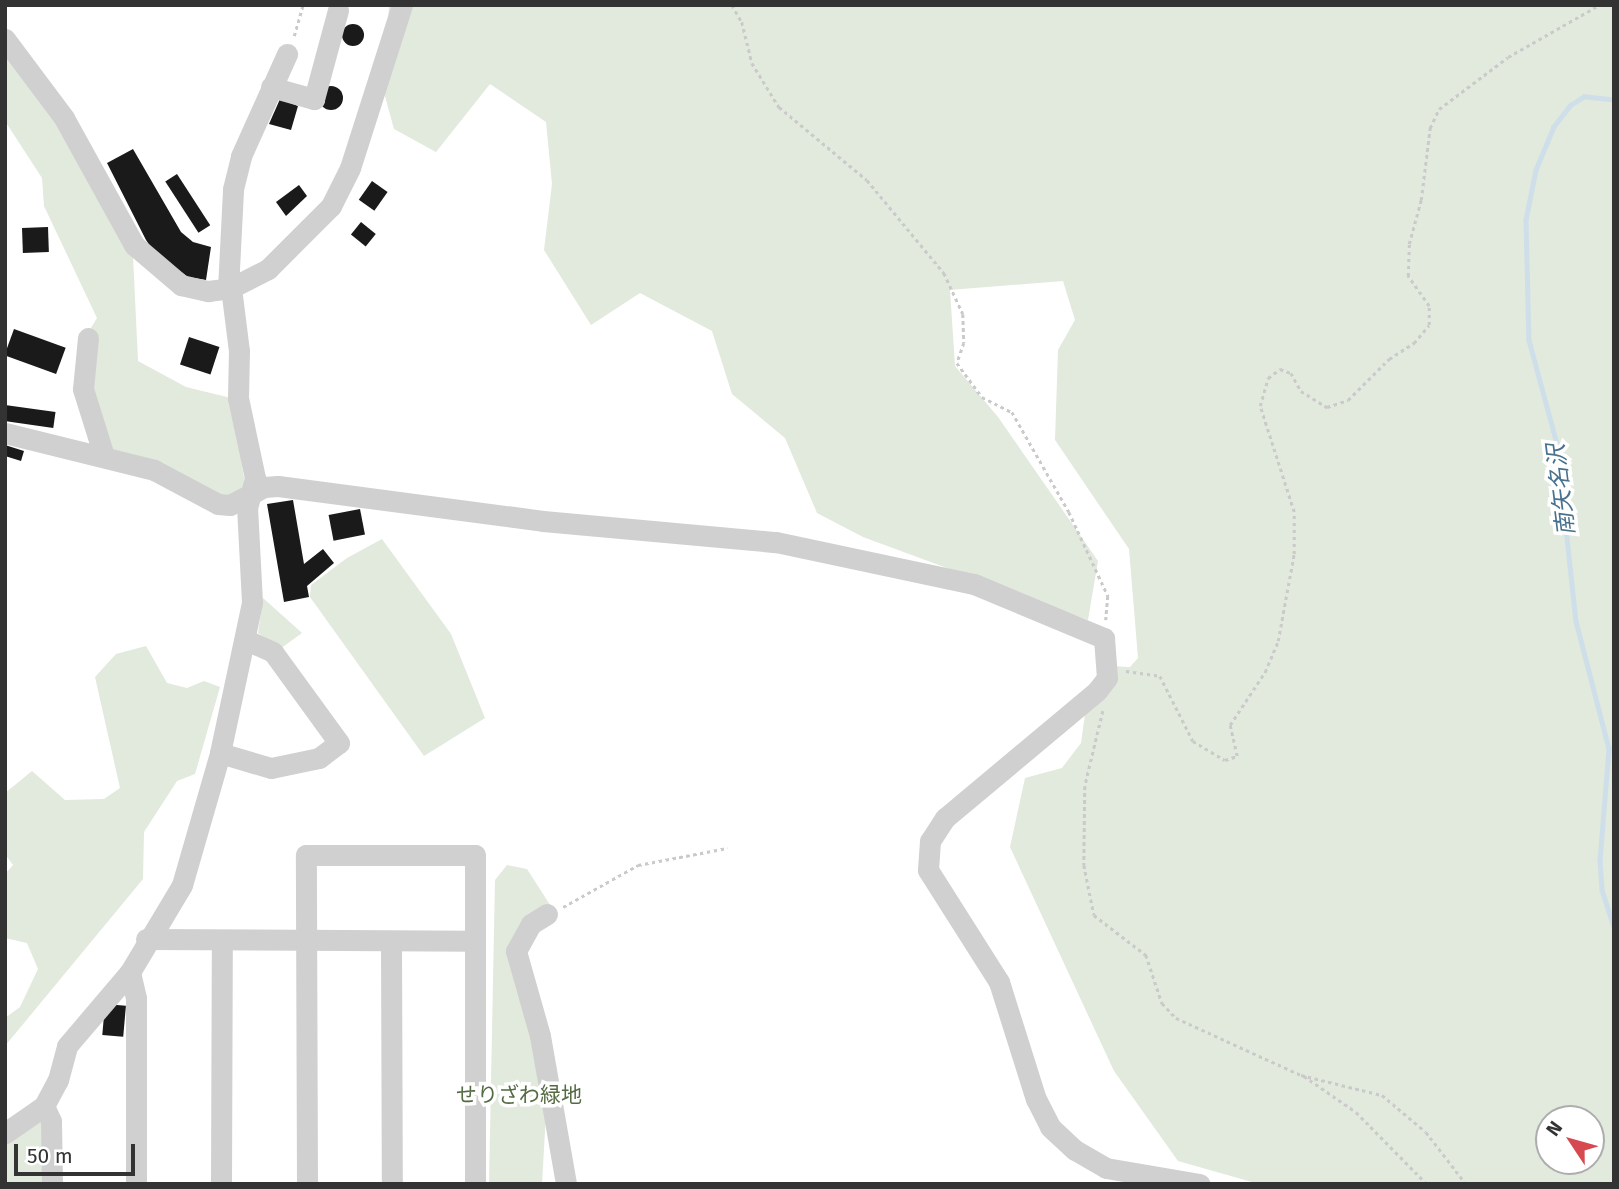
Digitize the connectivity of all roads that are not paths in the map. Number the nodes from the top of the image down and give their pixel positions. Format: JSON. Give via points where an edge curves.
{"nodes":[{"id":1,"x":402,"y":5,"type":"edge"},
{"id":2,"x":338,"y":10,"type":"dead end"},
{"id":3,"x":5,"y":39,"type":"edge"},
{"id":4,"x":287,"y":54,"type":"road end"},
{"id":5,"x":271,"y":88,"type":"junction"},
{"id":6,"x":230,"y":288,"type":"junction"},
{"id":7,"x":88,"y":338,"type":"dead end"},
{"id":8,"x":5,"y":433,"type":"edge"},
{"id":9,"x":104,"y":456,"type":"junction"},
{"id":10,"x":251,"y":495,"type":"junction"},
{"id":11,"x":246,"y":640,"type":"junction"},
{"id":12,"x":220,"y":754,"type":"junction"},
{"id":13,"x":547,"y":914,"type":"road end"},
{"id":14,"x":146,"y":939,"type":"junction"},
{"id":15,"x":305,"y":941,"type":"junction"},
{"id":16,"x":475,"y":941,"type":"junction"},
{"id":17,"x":391,"y":942,"type":"junction"},
{"id":18,"x":222,"y":943,"type":"junction"},
{"id":19,"x":130,"y":972,"type":"junction"},
{"id":20,"x":44,"y":1106,"type":"junction"},
{"id":21,"x":5,"y":1133,"type":"edge"},
{"id":22,"x":52,"y":1184,"type":"edge"},
{"id":23,"x":136,"y":1184,"type":"edge"},
{"id":24,"x":221,"y":1184,"type":"edge"},
{"id":25,"x":307,"y":1184,"type":"edge"},
{"id":26,"x":392,"y":1184,"type":"edge"},
{"id":27,"x":475,"y":1184,"type":"edge"},
{"id":28,"x":566,"y":1184,"type":"edge"},
{"id":29,"x":1200,"y":1184,"type":"edge"}],
"edges":[{"from":1,"to":6,"type":"street","via":[[342,188],[320,220],[286,255]]},
{"from":2,"to":5,"type":"street","via":[[314,99]]},
{"from":3,"to":6,"type":"street","via":[[65,117],[134,245],[181,285],[208,291]]},
{"from":4,"to":5,"type":"street"},
{"from":5,"to":6,"type":"street","via":[[241,156],[233,189]]},
{"from":6,"to":10,"type":"street","via":[[239,351],[238,398],[255,478]]},
{"from":7,"to":9,"type":"street","via":[[83,390]]},
{"from":8,"to":9,"type":"street"},
{"from":9,"to":10,"type":"street","via":[[172,477],[209,501],[230,505]]},
{"from":10,"to":11,"type":"street","via":[[247,508],[252,602]]},
{"from":10,"to":29,"type":"street","via":[[278,486],[543,520],[776,542],[974,584],[1104,638],[1108,674],[1097,691],[945,818],[930,841],[928,870],[999,982],[1036,1099],[1050,1127],[1075,1150],[1106,1168]]},
{"from":11,"to":12,"type":"street"},
{"from":11,"to":12,"type":"street","via":[[273,652],[339,743],[319,758],[271,768]]},
{"from":12,"to":14,"type":"street","via":[[182,885]]},
{"from":13,"to":28,"type":"street","via":[[531,924],[516,951],[540,1037]]},
{"from":14,"to":18,"type":"street"},
{"from":14,"to":19,"type":"street"},
{"from":15,"to":16,"type":"street","via":[[306,855],[475,855]]},
{"from":15,"to":17,"type":"street"},
{"from":15,"to":18,"type":"street"},
{"from":15,"to":25,"type":"street"},
{"from":16,"to":17,"type":"street"},
{"from":16,"to":27,"type":"street"},
{"from":17,"to":26,"type":"street"},
{"from":18,"to":24,"type":"street"},
{"from":19,"to":20,"type":"street","via":[[67,1046],[58,1080]]},
{"from":19,"to":23,"type":"street","via":[[136,998]]},
{"from":20,"to":21,"type":"street"},
{"from":20,"to":22,"type":"street","via":[[51,1121]]}]}
